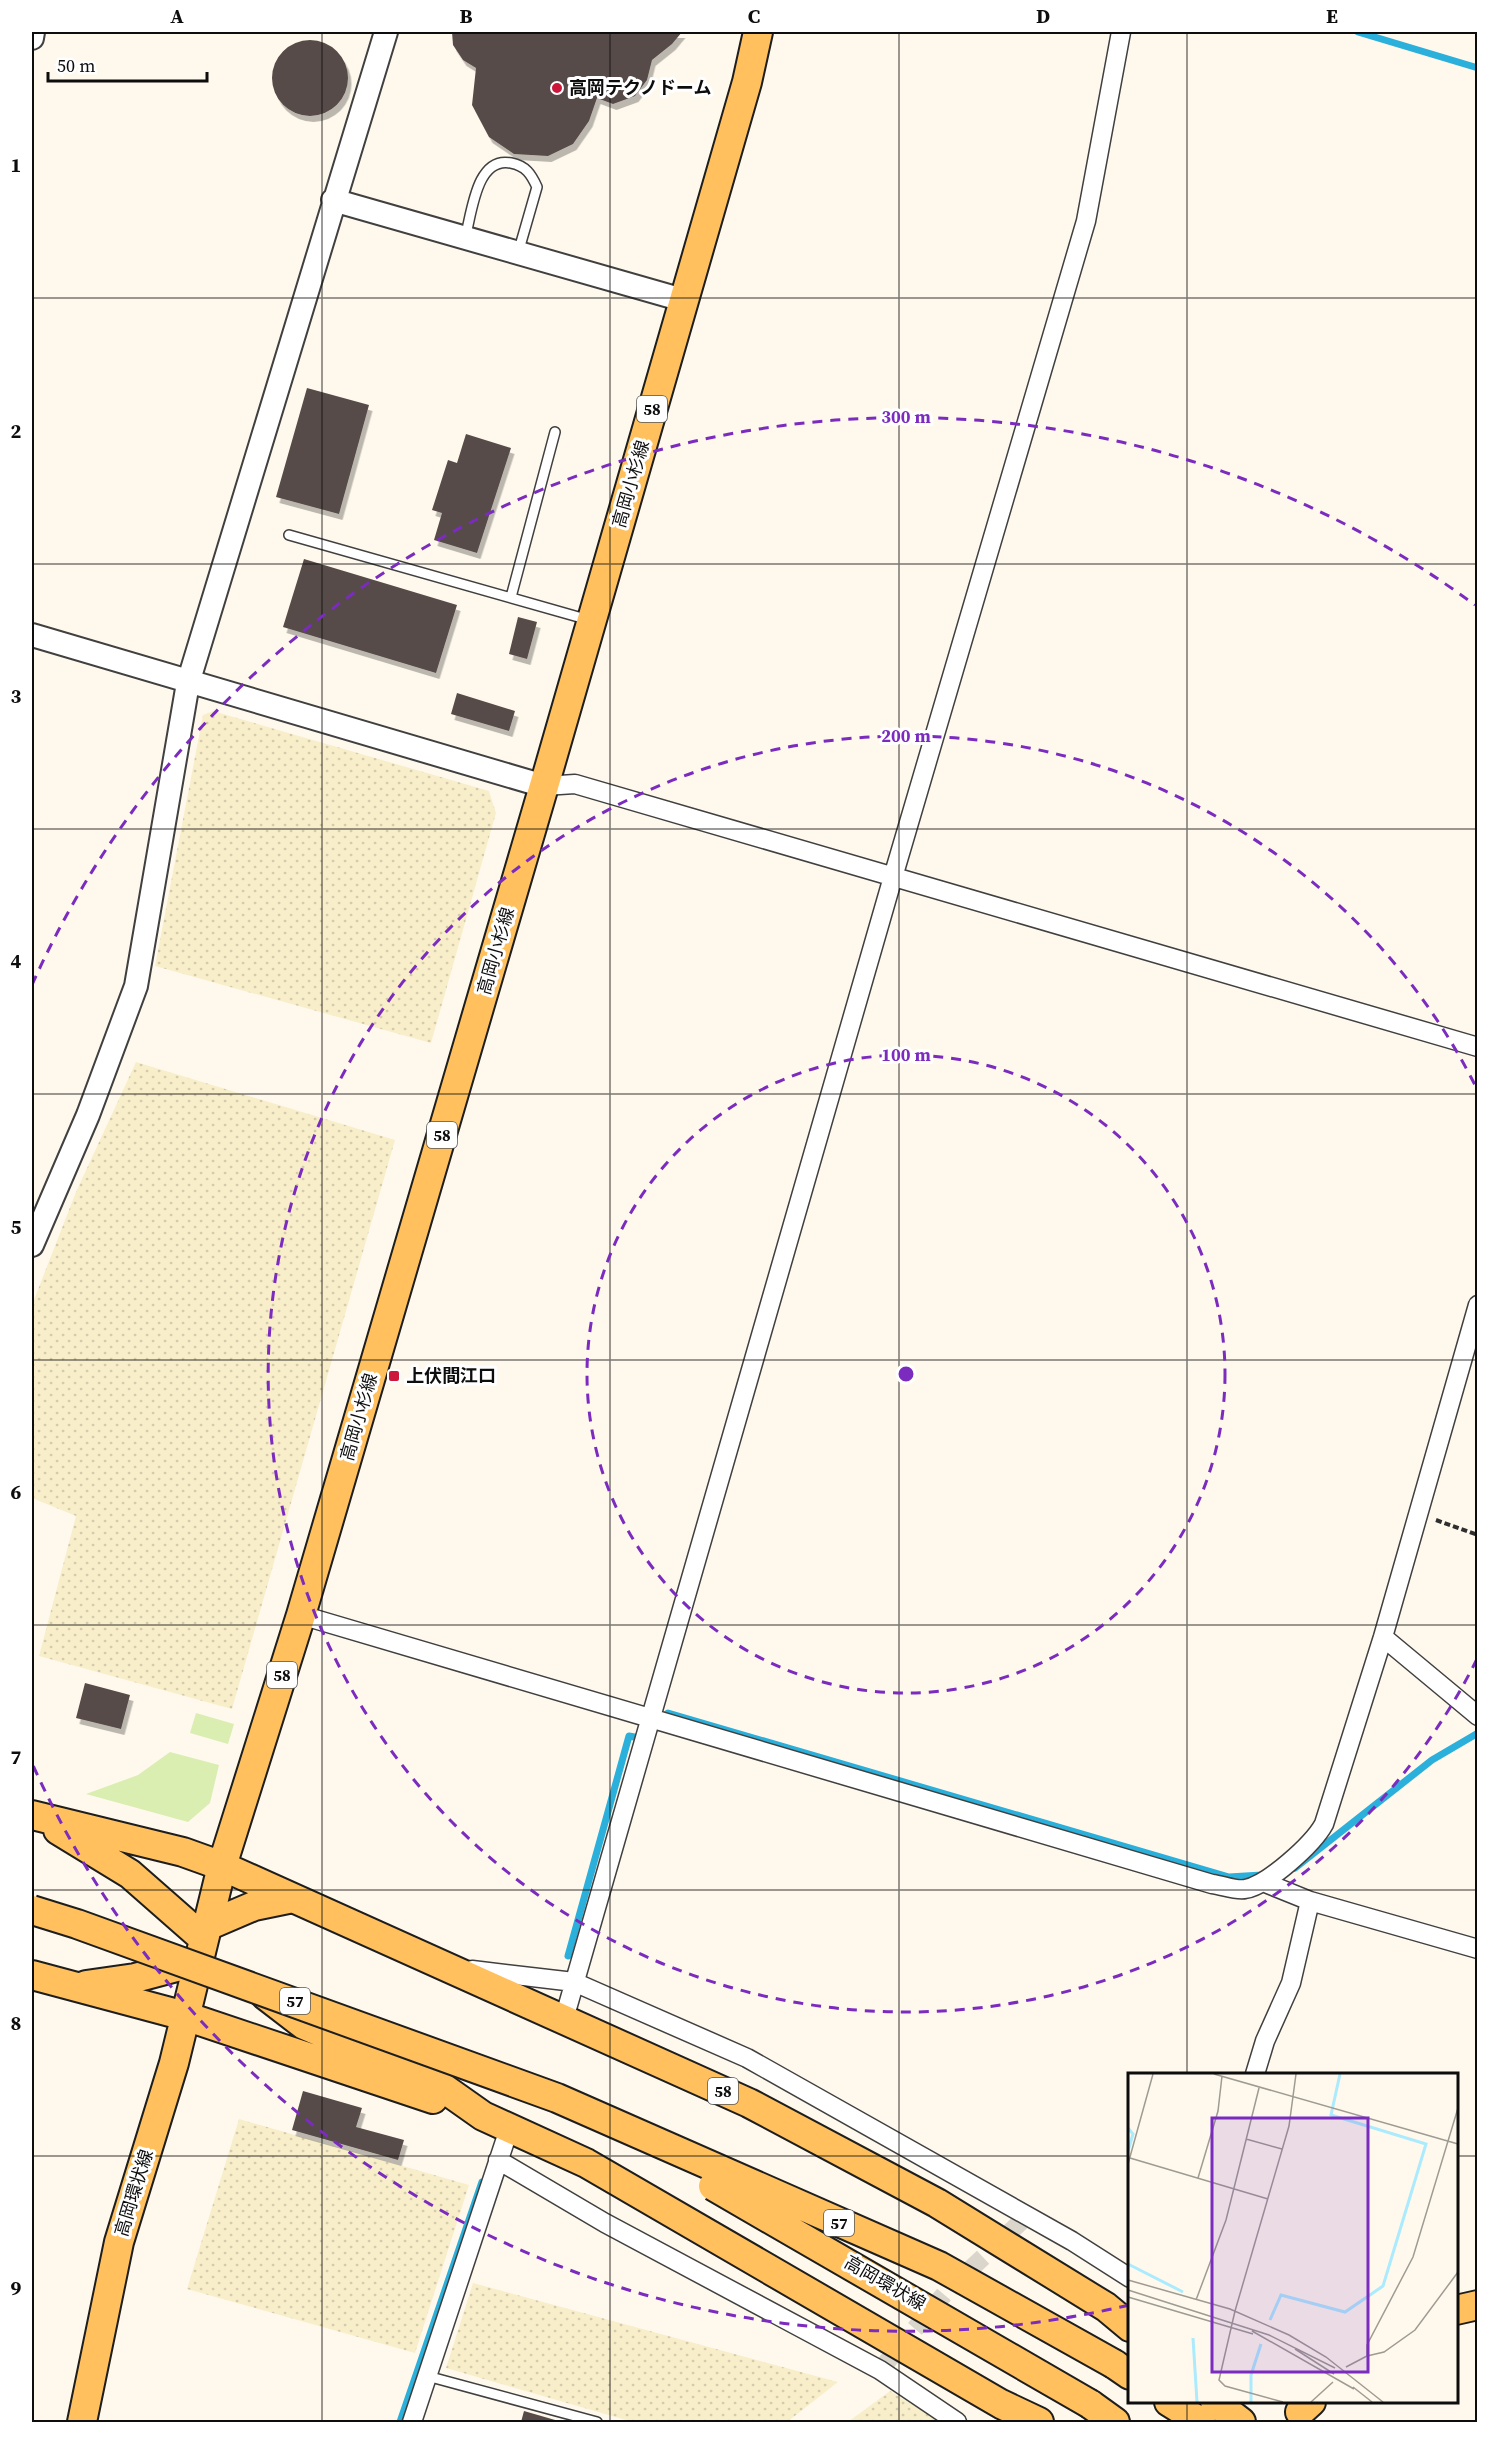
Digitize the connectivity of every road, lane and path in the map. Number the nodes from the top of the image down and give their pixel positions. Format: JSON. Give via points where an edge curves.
{"nodes":[{"id":1,"x":33,"y":32,"type":"edge"},
{"id":2,"x":386,"y":32,"type":"edge"},
{"id":3,"x":758,"y":32,"type":"edge"},
{"id":4,"x":1121,"y":32,"type":"edge"},
{"id":5,"x":32,"y":39,"type":"edge"},
{"id":6,"x":333,"y":200,"type":"junction"},
{"id":7,"x":465,"y":238,"type":"junction"},
{"id":8,"x":518,"y":253,"type":"junction"},
{"id":9,"x":683,"y":300,"type":"junction"},
{"id":10,"x":555,"y":432,"type":"dead end"},
{"id":11,"x":289,"y":535,"type":"dead end"},
{"id":12,"x":511,"y":597,"type":"junction"},
{"id":13,"x":592,"y":621,"type":"junction"},
{"id":14,"x":32,"y":635,"type":"edge"},
{"id":15,"x":188,"y":683,"type":"junction"},
{"id":16,"x":544,"y":786,"type":"junction"},
{"id":17,"x":893,"y":877,"type":"junction"},
{"id":18,"x":1478,"y":1047,"type":"edge"},
{"id":19,"x":32,"y":1245,"type":"edge"},
{"id":20,"x":1478,"y":1305,"type":"edge"},
{"id":21,"x":1418,"y":1513,"type":"junction"},
{"id":22,"x":1478,"y":1535,"type":"edge"},
{"id":23,"x":301,"y":1615,"type":"junction"},
{"id":24,"x":1383,"y":1637,"type":"junction"},
{"id":25,"x":1478,"y":1716,"type":"edge"},
{"id":26,"x":653,"y":1721,"type":"junction"},
{"id":27,"x":32,"y":1815,"type":"edge"},
{"id":28,"x":222,"y":1866,"type":"junction"},
{"id":29,"x":1264,"y":1882,"type":"junction"},
{"id":30,"x":293,"y":1898,"type":"junction"},
{"id":31,"x":1310,"y":1901,"type":"junction"},
{"id":32,"x":32,"y":1910,"type":"edge"},
{"id":33,"x":203,"y":1944,"type":"junction"},
{"id":34,"x":1478,"y":1949,"type":"edge"},
{"id":35,"x":446,"y":1967,"type":"junction"},
{"id":36,"x":32,"y":1975,"type":"edge"},
{"id":37,"x":574,"y":1982,"type":"junction"},
{"id":38,"x":72,"y":1988,"type":"junction"},
{"id":39,"x":185,"y":2016,"type":"junction"},
{"id":40,"x":564,"y":2019,"type":"junction"},
{"id":41,"x":1255,"y":2073,"type":"edge"},
{"id":42,"x":557,"y":2098,"type":"junction"},
{"id":43,"x":483,"y":2116,"type":"junction"},
{"id":44,"x":508,"y":2129,"type":"junction"},
{"id":45,"x":498,"y":2160,"type":"junction"},
{"id":46,"x":1128,"y":2277,"type":"edge"},
{"id":47,"x":1478,"y":2305,"type":"edge"},
{"id":48,"x":1458,"y":2310,"type":"edge"},
{"id":49,"x":1128,"y":2325,"type":"edge"},
{"id":50,"x":1122,"y":2369,"type":"edge"},
{"id":51,"x":427,"y":2376,"type":"junction"},
{"id":52,"x":1171,"y":2403,"type":"edge"},
{"id":53,"x":1216,"y":2403,"type":"edge"},
{"id":54,"x":82,"y":2422,"type":"edge"},
{"id":55,"x":412,"y":2422,"type":"edge"},
{"id":56,"x":597,"y":2422,"type":"edge"},
{"id":57,"x":957,"y":2422,"type":"edge"},
{"id":58,"x":1039,"y":2422,"type":"edge"},
{"id":59,"x":1115,"y":2422,"type":"edge"},
{"id":60,"x":1201,"y":2422,"type":"edge"},
{"id":61,"x":1241,"y":2422,"type":"edge"}],
"edges":[{"from":1,"to":5,"type":"street"},
{"from":2,"to":6,"type":"street"},
{"from":3,"to":9,"type":"main road","name":"高岡小杉線","number":"58"},
{"from":4,"to":17,"type":"street","via":[[1086,222]]},
{"from":6,"to":7,"type":"street"},
{"from":6,"to":15,"type":"street"},
{"from":7,"to":8,"type":"street"},
{"from":7,"to":8,"type":"lane","via":[[483,174],[491,165],[512,164],[531,174],[537,187]]},
{"from":8,"to":9,"type":"street"},
{"from":9,"to":13,"type":"main road","name":"高岡小杉線","number":"58"},
{"from":10,"to":12,"type":"lane"},
{"from":11,"to":12,"type":"lane"},
{"from":12,"to":13,"type":"lane"},
{"from":13,"to":16,"type":"main road","name":"高岡小杉線","number":"58"},
{"from":14,"to":15,"type":"street"},
{"from":15,"to":16,"type":"street"},
{"from":15,"to":19,"type":"street","via":[[136,986],[88,1115]]},
{"from":16,"to":17,"type":"street","via":[[575,784]]},
{"from":16,"to":23,"type":"main road","name":"高岡小杉線","number":"58"},
{"from":17,"to":18,"type":"street"},
{"from":17,"to":26,"type":"street"},
{"from":20,"to":21,"type":"street"},
{"from":21,"to":22,"type":"path"},
{"from":21,"to":24,"type":"street"},
{"from":23,"to":26,"type":"street"},
{"from":23,"to":28,"type":"main road","name":"高岡小杉線","number":"58"},
{"from":24,"to":25,"type":"street"},
{"from":24,"to":29,"type":"street","via":[[1324,1824],[1317,1837]]},
{"from":26,"to":29,"type":"street","via":[[1212,1884],[1244,1890]]},
{"from":26,"to":37,"type":"street","via":[[639,1755]]},
{"from":27,"to":28,"type":"main road","via":[[183,1852]]},
{"from":27,"to":33,"type":"main road","via":[[130,1874]]},
{"from":28,"to":30,"type":"main road","number":"58"},
{"from":28,"to":33,"type":"main road","name":"高岡環状線"},
{"from":29,"to":31,"type":"street"},
{"from":30,"to":33,"type":"main road","via":[[254,1906]]},
{"from":30,"to":35,"type":"main road","number":"58"},
{"from":31,"to":34,"type":"street"},
{"from":31,"to":41,"type":"street","via":[[1291,1983]]},
{"from":32,"to":42,"type":"main road","name":"高岡環状線","number":"57","bridge":true,"via":[[335,2015]]},
{"from":33,"to":38,"type":"main road","via":[[135,1978]]},
{"from":33,"to":39,"type":"main road","name":"高岡環状線"},
{"from":33,"to":43,"type":"main road","via":[[304,2025],[432,2080]]},
{"from":35,"to":37,"type":"street"},
{"from":35,"to":40,"type":"main road","number":"58"},
{"from":36,"to":38,"type":"main road"},
{"from":37,"to":40,"type":"street"},
{"from":37,"to":46,"type":"street","via":[[747,2058],[1072,2241]]},
{"from":38,"to":39,"type":"main road"},
{"from":39,"to":43,"type":"main road"},
{"from":39,"to":54,"type":"main road","name":"高岡環状線","via":[[119,2242]]},
{"from":40,"to":49,"type":"main road","number":"58","via":[[749,2103],[937,2204],[1106,2307]]},
{"from":42,"to":50,"type":"main road","name":"高岡環状線","number":"57","bridge":true,"via":[[939,2266]]},
{"from":42,"to":59,"type":"main road","name":"高岡環状線","number":"57","bridge":true,"via":[[832,2253]]},
{"from":43,"to":44,"type":"main road"},
{"from":44,"to":45,"type":"street"},
{"from":44,"to":58,"type":"main road","via":[[586,2163]]},
{"from":45,"to":51,"type":"street"},
{"from":45,"to":57,"type":"street","via":[[604,2223],[880,2370]]},
{"from":47,"to":48,"type":"main road"},
{"from":51,"to":55,"type":"street"},
{"from":51,"to":56,"type":"lane"},
{"from":52,"to":60,"type":"main road"},
{"from":53,"to":61,"type":"main road"}]}
